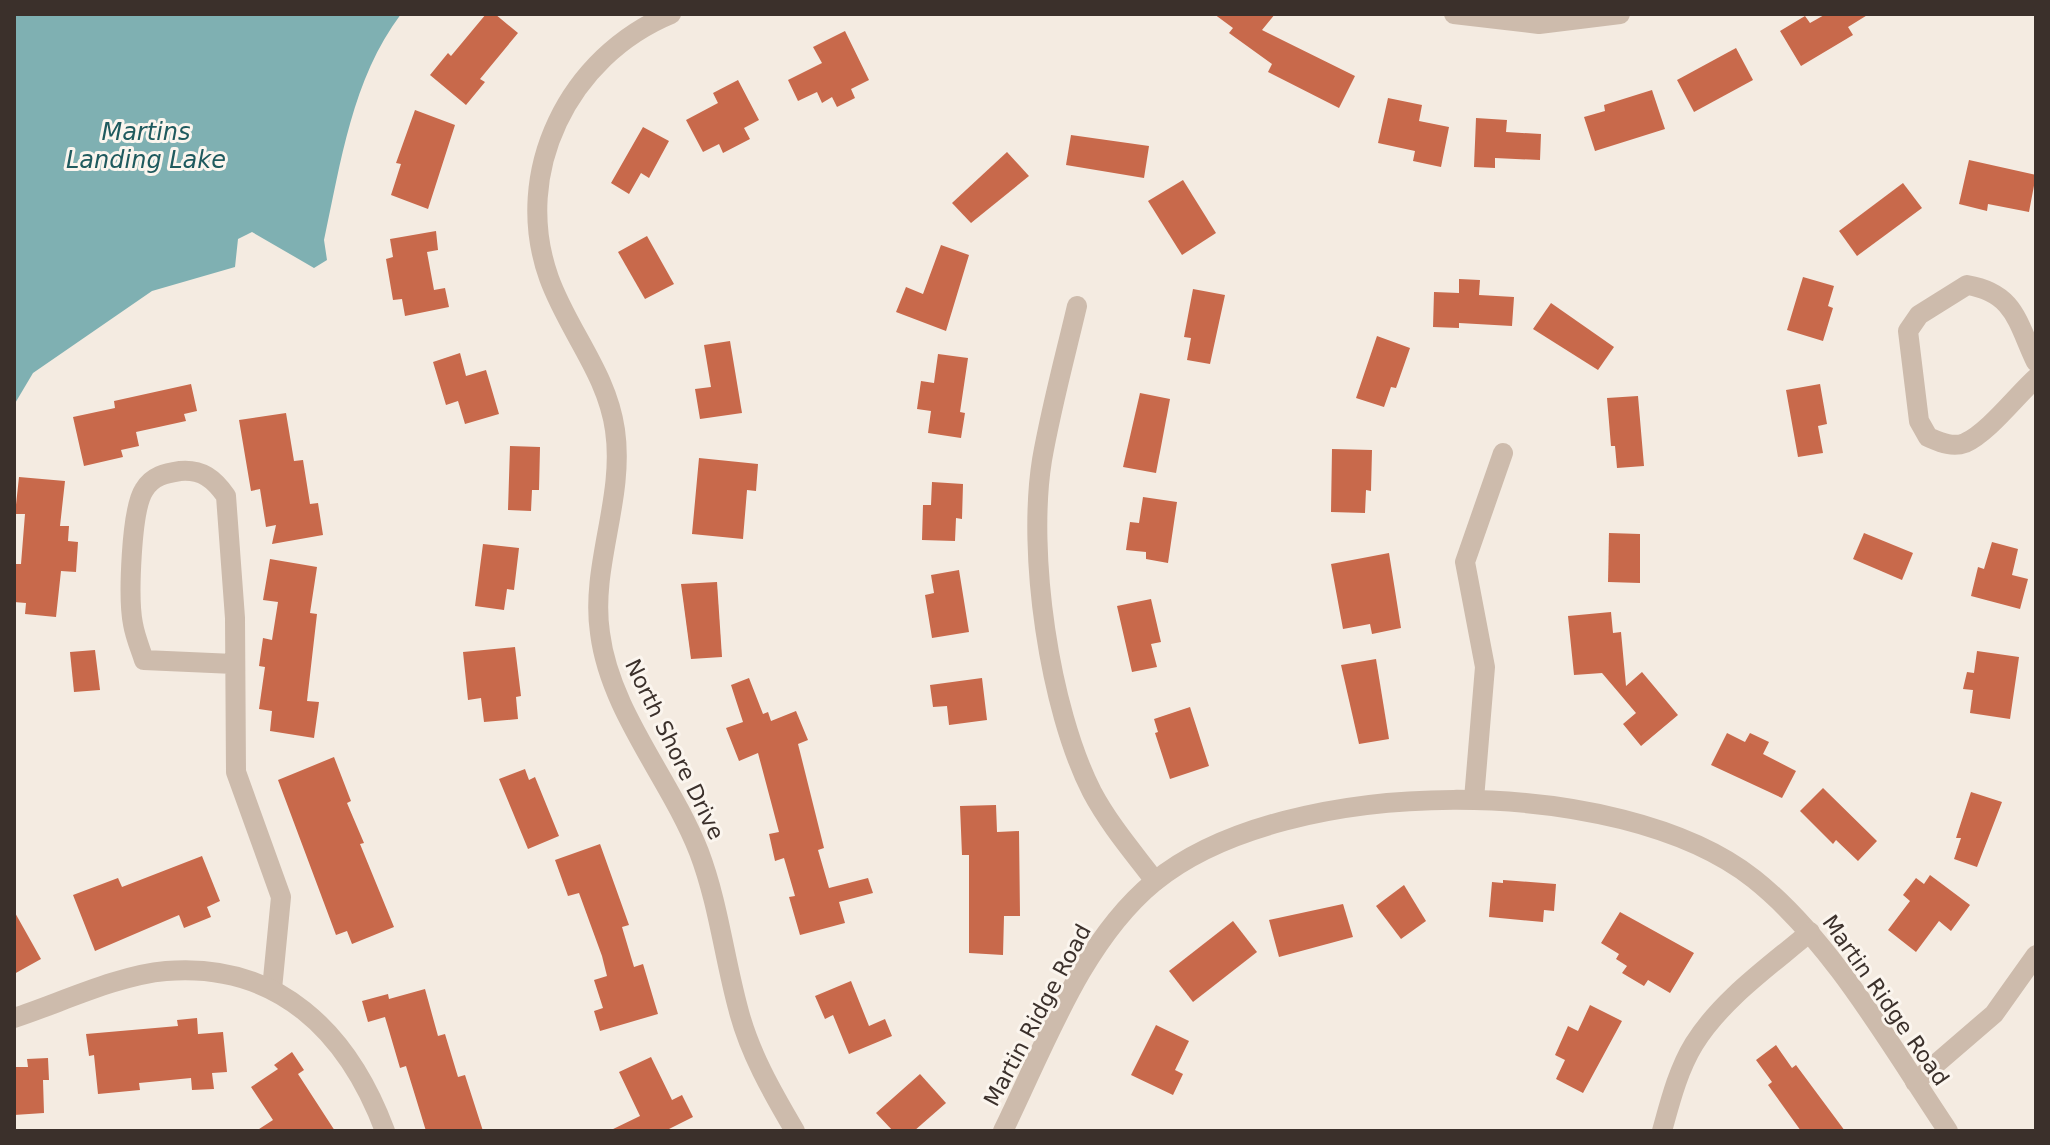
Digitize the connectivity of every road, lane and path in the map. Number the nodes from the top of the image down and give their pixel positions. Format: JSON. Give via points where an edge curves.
{"nodes":[{"id":1,"x":671,"y":14,"type":"edge"},
{"id":2,"x":1454,"y":14,"type":"edge"},
{"id":3,"x":1620,"y":14,"type":"edge"},
{"id":4,"x":1077,"y":306,"type":"dead end"},
{"id":5,"x":2036,"y":362,"type":"edge"},
{"id":6,"x":2036,"y":378,"type":"edge"},
{"id":7,"x":1503,"y":453,"type":"dead end"},
{"id":8,"x":234,"y":664,"type":"junction"},
{"id":9,"x":1474,"y":799,"type":"junction"},
{"id":10,"x":1155,"y":881,"type":"junction"},
{"id":11,"x":1810,"y":932,"type":"junction"},
{"id":12,"x":2036,"y":955,"type":"edge"},
{"id":13,"x":272,"y":989,"type":"junction"},
{"id":14,"x":14,"y":1018,"type":"edge"},
{"id":15,"x":1915,"y":1082,"type":"junction"},
{"id":16,"x":385,"y":1131,"type":"edge"},
{"id":17,"x":795,"y":1131,"type":"edge"},
{"id":18,"x":1003,"y":1131,"type":"edge"},
{"id":19,"x":1662,"y":1131,"type":"edge"},
{"id":20,"x":1948,"y":1131,"type":"edge"}],
"edges":[{"from":1,"to":17,"type":"street","name":"North Shore Drive","via":[[613,48],[575,88],[544,152],[537,220],[550,280],[600,376],[615,430],[617,482],[598,600],[606,664],[699,854],[738,1009],[771,1090]]},
{"from":2,"to":3,"type":"street","via":[[1539,24]]},
{"from":4,"to":10,"type":"street","via":[[1042,460],[1036,520],[1039,577],[1071,742],[1092,792]]},
{"from":5,"to":6,"type":"street","via":[[2007,301],[1990,289],[1967,285],[1919,315],[1908,331],[1919,421],[1928,437],[1948,445],[1965,443]]},
{"from":7,"to":9,"type":"street","via":[[1465,562],[1485,667]]},
{"from":8,"to":8,"type":"street","via":[[226,496],[204,473],[165,473],[142,492],[134,524],[132,623],[144,660]]},
{"from":8,"to":13,"type":"street","via":[[236,772],[281,897]]},
{"from":9,"to":10,"type":"street","name":"Martin Ridge Road","via":[[1383,802],[1261,827],[1206,848]]},
{"from":9,"to":11,"type":"street","name":"Martin Ridge Road","via":[[1602,814],[1672,833],[1746,874]]},
{"from":10,"to":18,"type":"street","name":"Martin Ridge Road","via":[[1093,949]]},
{"from":11,"to":15,"type":"street","name":"Martin Ridge Road"},
{"from":11,"to":19,"type":"street","via":[[1727,1004],[1694,1044]]},
{"from":12,"to":15,"type":"street","via":[[1994,1014]]},
{"from":13,"to":14,"type":"street","via":[[218,972],[165,971]]},
{"from":13,"to":16,"type":"street","via":[[307,1011],[335,1039]]},
{"from":15,"to":20,"type":"street","name":"Martin Ridge Road"}]}
